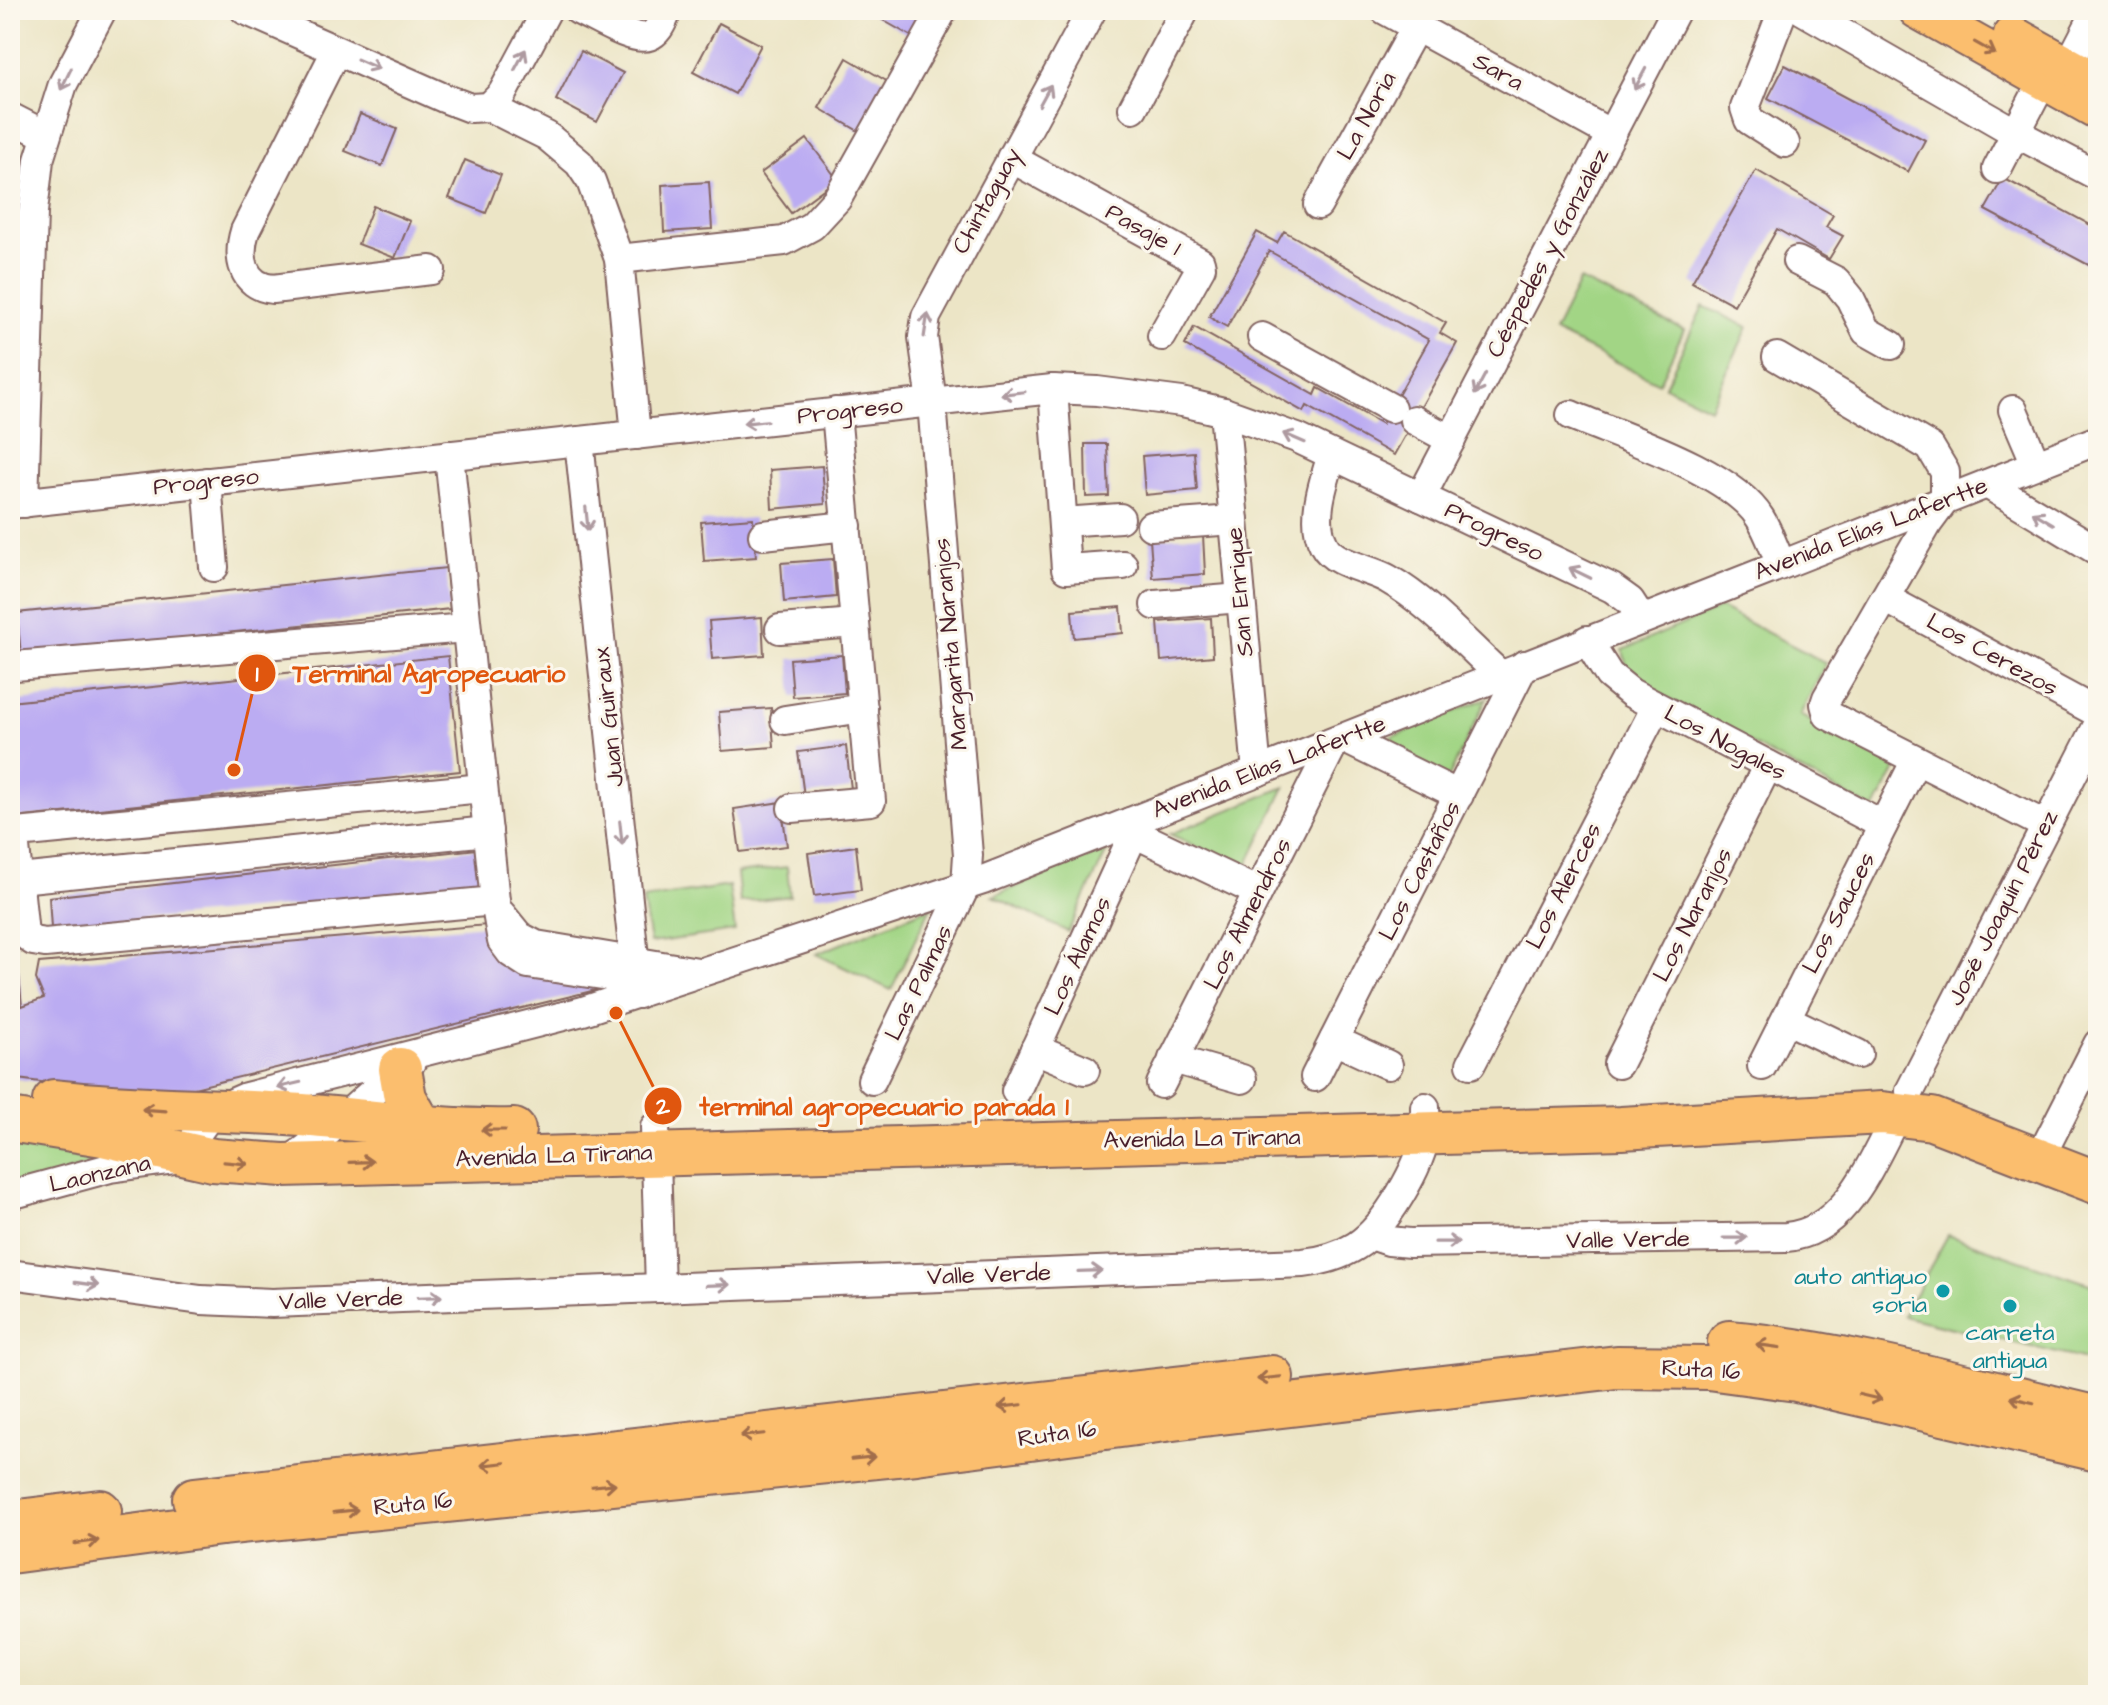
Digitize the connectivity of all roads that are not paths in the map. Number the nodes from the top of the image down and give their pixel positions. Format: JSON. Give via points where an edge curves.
{"nodes":[{"id":1,"x":102,"y":10,"type":"edge"},
{"id":2,"x":245,"y":10,"type":"edge"},
{"id":3,"x":547,"y":10,"type":"edge"},
{"id":4,"x":578,"y":10,"type":"edge"},
{"id":5,"x":668,"y":10,"type":"edge"},
{"id":6,"x":943,"y":10,"type":"edge"},
{"id":7,"x":1092,"y":10,"type":"edge"},
{"id":8,"x":1185,"y":10,"type":"edge"},
{"id":9,"x":1385,"y":10,"type":"edge"},
{"id":10,"x":1676,"y":10,"type":"edge"},
{"id":11,"x":1783,"y":10,"type":"edge"},
{"id":12,"x":1802,"y":10,"type":"edge"},
{"id":13,"x":1917,"y":10,"type":"edge"},
{"id":14,"x":1969,"y":10,"type":"edge"},
{"id":15,"x":2097,"y":10,"type":"edge"},
{"id":16,"x":1416,"y":27,"type":"junction"},
{"id":17,"x":336,"y":51,"type":"junction"},
{"id":18,"x":2070,"y":76,"type":"edge"},
{"id":19,"x":489,"y":107,"type":"junction"},
{"id":20,"x":1133,"y":108,"type":"dead end"},
{"id":21,"x":2098,"y":111,"type":"edge"},
{"id":22,"x":10,"y":117,"type":"edge"},
{"id":23,"x":2016,"y":133,"type":"junction"},
{"id":24,"x":1611,"y":134,"type":"junction"},
{"id":25,"x":45,"y":135,"type":"junction"},
{"id":26,"x":1785,"y":143,"type":"dead end"},
{"id":27,"x":1011,"y":158,"type":"junction"},
{"id":28,"x":1997,"y":169,"type":"dead end"},
{"id":29,"x":2098,"y":176,"type":"edge"},
{"id":30,"x":1318,"y":205,"type":"dead end"},
{"id":31,"x":619,"y":259,"type":"junction"},
{"id":32,"x":1797,"y":261,"type":"dead end"},
{"id":33,"x":431,"y":270,"type":"dead end"},
{"id":34,"x":1162,"y":336,"type":"dead end"},
{"id":35,"x":1262,"y":337,"type":"dead end"},
{"id":36,"x":1891,"y":345,"type":"dead end"},
{"id":37,"x":1777,"y":357,"type":"dead end"},
{"id":38,"x":1053,"y":389,"type":"junction"},
{"id":39,"x":932,"y":402,"type":"junction"},
{"id":40,"x":2013,"y":410,"type":"dead end"},
{"id":41,"x":836,"y":412,"type":"junction"},
{"id":42,"x":1224,"y":412,"type":"junction"},
{"id":43,"x":1571,"y":415,"type":"dead end"},
{"id":44,"x":636,"y":435,"type":"junction"},
{"id":45,"x":1451,"y":440,"type":"junction"},
{"id":46,"x":2098,"y":440,"type":"edge"},
{"id":47,"x":579,"y":441,"type":"junction"},
{"id":48,"x":449,"y":455,"type":"junction"},
{"id":49,"x":1332,"y":455,"type":"junction"},
{"id":50,"x":2036,"y":464,"type":"junction"},
{"id":51,"x":207,"y":482,"type":"junction"},
{"id":52,"x":1987,"y":484,"type":"junction"},
{"id":53,"x":1421,"y":497,"type":"junction"},
{"id":54,"x":1945,"y":500,"type":"junction"},
{"id":55,"x":17,"y":503,"type":"edge"},
{"id":56,"x":1120,"y":518,"type":"dead end"},
{"id":57,"x":1234,"y":520,"type":"junction"},
{"id":58,"x":1063,"y":522,"type":"junction"},
{"id":59,"x":847,"y":526,"type":"junction"},
{"id":60,"x":1151,"y":526,"type":"dead end"},
{"id":61,"x":763,"y":535,"type":"dead end"},
{"id":62,"x":2098,"y":551,"type":"edge"},
{"id":63,"x":1781,"y":564,"type":"junction"},
{"id":64,"x":1123,"y":565,"type":"dead end"},
{"id":65,"x":214,"y":567,"type":"dead end"},
{"id":66,"x":1241,"y":598,"type":"junction"},
{"id":67,"x":1885,"y":598,"type":"junction"},
{"id":68,"x":1155,"y":605,"type":"dead end"},
{"id":69,"x":1641,"y":618,"type":"junction"},
{"id":70,"x":855,"y":623,"type":"junction"},
{"id":71,"x":466,"y":628,"type":"junction"},
{"id":72,"x":780,"y":629,"type":"dead end"},
{"id":73,"x":1587,"y":640,"type":"junction"},
{"id":74,"x":10,"y":663,"type":"edge"},
{"id":75,"x":1512,"y":670,"type":"junction"},
{"id":76,"x":1656,"y":707,"type":"junction"},
{"id":77,"x":863,"y":708,"type":"junction"},
{"id":78,"x":2098,"y":713,"type":"edge"},
{"id":79,"x":785,"y":720,"type":"dead end"},
{"id":80,"x":2098,"y":725,"type":"edge"},
{"id":81,"x":1340,"y":741,"type":"junction"},
{"id":82,"x":1916,"y":760,"type":"junction"},
{"id":83,"x":1768,"y":765,"type":"junction"},
{"id":84,"x":1257,"y":772,"type":"junction"},
{"id":85,"x":483,"y":788,"type":"junction"},
{"id":86,"x":1459,"y":795,"type":"junction"},
{"id":87,"x":792,"y":808,"type":"dead end"},
{"id":88,"x":1883,"y":825,"type":"junction"},
{"id":89,"x":2045,"y":825,"type":"junction"},
{"id":90,"x":1132,"y":827,"type":"junction"},
{"id":91,"x":488,"y":831,"type":"junction"},
{"id":92,"x":13,"y":834,"type":"edge"},
{"id":93,"x":19,"y":879,"type":"junction"},
{"id":94,"x":966,"y":885,"type":"junction"},
{"id":95,"x":1258,"y":892,"type":"junction"},
{"id":96,"x":495,"y":901,"type":"junction"},
{"id":97,"x":636,"y":978,"type":"junction"},
{"id":98,"x":1786,"y":1019,"type":"junction"},
{"id":99,"x":1334,"y":1040,"type":"junction"},
{"id":100,"x":2098,"y":1044,"type":"edge"},
{"id":101,"x":1035,"y":1049,"type":"junction"},
{"id":102,"x":1858,"y":1054,"type":"dead end"},
{"id":103,"x":413,"y":1061,"type":"junction"},
{"id":104,"x":1471,"y":1064,"type":"dead end"},
{"id":105,"x":1618,"y":1064,"type":"dead end"},
{"id":106,"x":1388,"y":1065,"type":"dead end"},
{"id":107,"x":1762,"y":1066,"type":"dead end"},
{"id":108,"x":1085,"y":1070,"type":"dead end"},
{"id":109,"x":1315,"y":1077,"type":"dead end"},
{"id":110,"x":1242,"y":1079,"type":"dead end"},
{"id":111,"x":872,"y":1080,"type":"dead end"},
{"id":112,"x":1016,"y":1091,"type":"dead end"},
{"id":113,"x":10,"y":1095,"type":"edge"},
{"id":114,"x":1904,"y":1102,"type":"junction"},
{"id":115,"x":212,"y":1112,"type":"junction"},
{"id":116,"x":343,"y":1118,"type":"junction"},
{"id":117,"x":10,"y":1120,"type":"edge"},
{"id":118,"x":1426,"y":1120,"type":"junction"},
{"id":119,"x":421,"y":1126,"type":"junction"},
{"id":120,"x":656,"y":1140,"type":"junction"},
{"id":121,"x":2049,"y":1140,"type":"junction"},
{"id":122,"x":190,"y":1157,"type":"junction"},
{"id":123,"x":2098,"y":1159,"type":"edge"},
{"id":124,"x":283,"y":1165,"type":"junction"},
{"id":125,"x":2098,"y":1183,"type":"edge"},
{"id":126,"x":10,"y":1195,"type":"edge"},
{"id":127,"x":1371,"y":1235,"type":"junction"},
{"id":128,"x":10,"y":1274,"type":"edge"},
{"id":129,"x":660,"y":1288,"type":"junction"},
{"id":130,"x":2098,"y":1418,"type":"edge"},
{"id":131,"x":2098,"y":1450,"type":"edge"},
{"id":132,"x":10,"y":1522,"type":"edge"},
{"id":133,"x":10,"y":1552,"type":"edge"}],
"edges":[{"from":1,"to":25,"type":"street","one_way":true,"via":[[63,84]]},
{"from":2,"to":17,"type":"street"},
{"from":19,"to":3,"type":"street","one_way":true,"via":[[502,94]]},
{"from":4,"to":5,"type":"street","via":[[634,37],[649,36]]},
{"from":6,"to":31,"type":"street","via":[[837,199],[812,226],[784,241]]},
{"from":27,"to":7,"type":"street","name":"Chintaguay","one_way":true},
{"from":8,"to":20,"type":"street"},
{"from":9,"to":16,"type":"street","name":"Sara"},
{"from":10,"to":24,"type":"street","name":"Céspedes y González","one_way":true},
{"from":11,"to":26,"type":"street","via":[[1745,108],[1749,120]]},
{"from":12,"to":23,"type":"street"},
{"from":13,"to":18,"type":"main road","one_way":true},
{"from":14,"to":18,"type":"main road"},
{"from":15,"to":18,"type":"street"},
{"from":16,"to":24,"type":"street","name":"Sara"},
{"from":16,"to":30,"type":"street","name":"La Noria"},
{"from":17,"to":19,"type":"street","one_way":true,"via":[[470,108]]},
{"from":17,"to":33,"type":"street","via":[[245,231],[244,272],[254,284],[273,289]]},
{"from":18,"to":21,"type":"main road"},
{"from":18,"to":23,"type":"street"},
{"from":19,"to":31,"type":"street","via":[[547,136],[579,163],[596,192]]},
{"from":22,"to":25,"type":"street"},
{"from":23,"to":28,"type":"street"},
{"from":23,"to":29,"type":"street"},
{"from":24,"to":45,"type":"street","name":"Céspedes y González","one_way":true},
{"from":25,"to":55,"type":"street","via":[[33,212]]},
{"from":27,"to":34,"type":"street","name":"Pasaje 1","via":[[1200,262]]},
{"from":39,"to":27,"type":"street","name":"Chintaguay","one_way":true,"via":[[923,337],[926,317]]},
{"from":31,"to":44,"type":"street"},
{"from":32,"to":36,"type":"street","via":[[1836,281],[1866,331]]},
{"from":35,"to":45,"type":"street"},
{"from":37,"to":54,"type":"street","via":[[1930,447],[1945,472]]},
{"from":38,"to":39,"type":"street","name":"Progreso","one_way":true},
{"from":38,"to":42,"type":"street","name":"Progreso","via":[[1140,395]]},
{"from":38,"to":58,"type":"street"},
{"from":39,"to":41,"type":"street","name":"Progreso"},
{"from":39,"to":94,"type":"street","name":"Margarita Naranjos","via":[[968,855]]},
{"from":40,"to":50,"type":"street"},
{"from":41,"to":44,"type":"street","name":"Progreso","one_way":true},
{"from":41,"to":59,"type":"street"},
{"from":49,"to":42,"type":"street","name":"Progreso","one_way":true},
{"from":42,"to":57,"type":"street","name":"San Enrique"},
{"from":43,"to":63,"type":"street","via":[[1707,472],[1730,488],[1759,517]]},
{"from":44,"to":47,"type":"street","name":"Progreso"},
{"from":45,"to":53,"type":"street","name":"Céspedes y González"},
{"from":46,"to":50,"type":"street","name":"Avenida Elías Lafertte"},
{"from":47,"to":48,"type":"street","name":"Progreso"},
{"from":47,"to":97,"type":"street","name":"Juan Guiraux","one_way":true},
{"from":48,"to":51,"type":"street","name":"Progreso"},
{"from":48,"to":71,"type":"street"},
{"from":49,"to":53,"type":"street","name":"Progreso"},
{"from":49,"to":75,"type":"street","via":[[1319,507],[1319,530],[1327,550],[1375,571]]},
{"from":50,"to":52,"type":"street","name":"Avenida Elías Lafertte"},
{"from":51,"to":55,"type":"street","name":"Progreso"},
{"from":51,"to":65,"type":"street"},
{"from":52,"to":54,"type":"street","name":"Avenida Elías Lafertte"},
{"from":62,"to":52,"type":"street","one_way":true},
{"from":69,"to":53,"type":"street","name":"Progreso","one_way":true,"via":[[1612,588]]},
{"from":54,"to":63,"type":"street","name":"Avenida Elías Lafertte"},
{"from":54,"to":67,"type":"street"},
{"from":56,"to":58,"type":"street"},
{"from":57,"to":60,"type":"street"},
{"from":57,"to":66,"type":"street","name":"San Enrique"},
{"from":58,"to":64,"type":"street","via":[[1066,569]]},
{"from":59,"to":61,"type":"street"},
{"from":59,"to":70,"type":"street"},
{"from":63,"to":69,"type":"street","name":"Avenida Elías Lafertte"},
{"from":66,"to":68,"type":"street"},
{"from":66,"to":84,"type":"street","name":"San Enrique"},
{"from":67,"to":78,"type":"street","name":"Los Cerezos"},
{"from":67,"to":82,"type":"street","via":[[1827,698],[1826,710],[1832,718]]},
{"from":69,"to":73,"type":"street","name":"Avenida Elías Lafertte"},
{"from":70,"to":72,"type":"street"},
{"from":70,"to":77,"type":"street"},
{"from":71,"to":74,"type":"street"},
{"from":71,"to":85,"type":"street"},
{"from":73,"to":75,"type":"street","name":"Avenida Elías Lafertte"},
{"from":73,"to":76,"type":"street","name":"Los Nogales","via":[[1609,675]]},
{"from":75,"to":81,"type":"street","name":"Avenida Elías Lafertte"},
{"from":75,"to":86,"type":"street","name":"Los Castaños"},
{"from":76,"to":83,"type":"street","name":"Los Nogales"},
{"from":76,"to":104,"type":"street","name":"Los Alerces"},
{"from":77,"to":79,"type":"street"},
{"from":77,"to":87,"type":"street","via":[[871,801]]},
{"from":80,"to":89,"type":"street","name":"José Joaquín Pérez"},
{"from":81,"to":84,"type":"street","name":"Avenida Elías Lafertte"},
{"from":81,"to":86,"type":"street"},
{"from":81,"to":95,"type":"street","name":"Los Almendros"},
{"from":82,"to":88,"type":"street","name":"Los Sauces"},
{"from":82,"to":89,"type":"street"},
{"from":83,"to":88,"type":"street","name":"Los Nogales"},
{"from":83,"to":105,"type":"street","name":"Los Naranjos"},
{"from":84,"to":90,"type":"street","name":"Avenida Elías Lafertte"},
{"from":85,"to":91,"type":"street"},
{"from":85,"to":92,"type":"street"},
{"from":86,"to":99,"type":"street","name":"Los Castaños"},
{"from":88,"to":98,"type":"street","name":"Los Sauces"},
{"from":89,"to":114,"type":"street","name":"José Joaquín Pérez"},
{"from":90,"to":94,"type":"street","name":"Avenida Elías Lafertte"},
{"from":90,"to":95,"type":"street"},
{"from":90,"to":101,"type":"street","name":"Los Álamos"},
{"from":91,"to":93,"type":"street"},
{"from":91,"to":96,"type":"street"},
{"from":92,"to":93,"type":"street"},
{"from":93,"to":96,"type":"street","via":[[24,934],[45,943]]},
{"from":94,"to":97,"type":"street","name":"Avenida Elías Lafertte","via":[[702,973]]},
{"from":94,"to":111,"type":"street","name":"Las Palmas"},
{"from":95,"to":110,"type":"street","name":"Los Almendros","via":[[1167,1072]]},
{"from":96,"to":97,"type":"street","via":[[519,936]]},
{"from":97,"to":103,"type":"street","via":[[527,1027]]},
{"from":98,"to":102,"type":"street"},
{"from":98,"to":107,"type":"street","name":"Los Sauces"},
{"from":99,"to":106,"type":"street"},
{"from":99,"to":109,"type":"street","name":"Los Castaños"},
{"from":100,"to":121,"type":"street"},
{"from":101,"to":108,"type":"street"},
{"from":101,"to":112,"type":"street","name":"Los Álamos"},
{"from":103,"to":115,"type":"street","one_way":true,"via":[[264,1091]]},
{"from":103,"to":116,"type":"street"},
{"from":103,"to":119,"type":"highway","via":[[405,1098]]},
{"from":115,"to":113,"type":"highway","name":"Avenida La Tirana","one_way":true},
{"from":114,"to":118,"type":"highway","name":"Avenida La Tirana","via":[[1868,1090]]},
{"from":114,"to":121,"type":"highway","name":"Avenida La Tirana","via":[[1952,1101]]},
{"from":114,"to":125,"type":"highway","name":"Avenida La Tirana","via":[[1940,1122]]},
{"from":127,"to":114,"type":"street","name":"Valle Verde","one_way":true,"via":[[1410,1243],[1805,1235],[1822,1227],[1851,1196]]},
{"from":115,"to":116,"type":"highway","name":"Avenida La Tirana"},
{"from":115,"to":122,"type":"street","via":[[197,1133]]},
{"from":116,"to":119,"type":"highway","name":"Avenida La Tirana"},
{"from":116,"to":124,"type":"street"},
{"from":117,"to":122,"type":"highway","name":"Avenida La Tirana","via":[[103,1135]]},
{"from":118,"to":120,"type":"highway","name":"Avenida La Tirana"},
{"from":118,"to":127,"type":"street","via":[[1404,1186]]},
{"from":120,"to":119,"type":"highway","name":"Avenida La Tirana","one_way":true},
{"from":124,"to":120,"type":"highway","name":"Avenida La Tirana","one_way":true},
{"from":120,"to":129,"type":"street"},
{"from":121,"to":123,"type":"highway","name":"Avenida La Tirana"},
{"from":122,"to":124,"type":"highway","name":"Avenida La Tirana","one_way":true},
{"from":122,"to":126,"type":"street","name":"Laonzana","via":[[110,1168]]},
{"from":129,"to":127,"type":"street","name":"Valle Verde","one_way":true,"via":[[1303,1263],[1342,1254]]},
{"from":128,"to":129,"type":"street","name":"Valle Verde","one_way":true,"via":[[238,1302]]},
{"from":130,"to":132,"type":"highway","name":"Ruta 16","one_way":true,"via":[[1808,1352],[1710,1340],[1616,1340]]},
{"from":133,"to":131,"type":"highway","name":"Ruta 16","one_way":true,"via":[[221,1524],[916,1453],[1617,1367],[1708,1368],[1797,1380]]}]}
